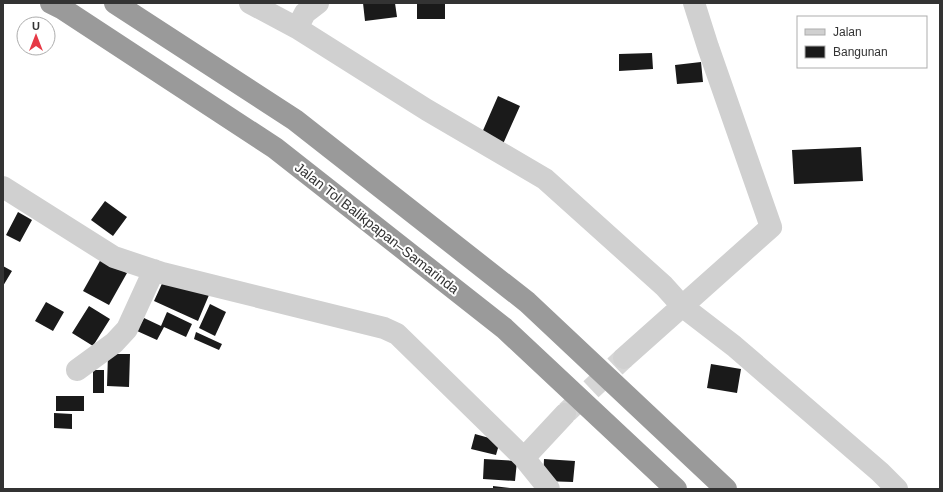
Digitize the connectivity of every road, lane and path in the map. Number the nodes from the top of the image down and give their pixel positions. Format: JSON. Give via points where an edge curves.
{"nodes":[{"id":1,"x":50,"y":3,"type":"edge"},
{"id":2,"x":115,"y":3,"type":"edge"},
{"id":3,"x":250,"y":3,"type":"edge"},
{"id":4,"x":318,"y":3,"type":"edge"},
{"id":5,"x":694,"y":3,"type":"edge"},
{"id":6,"x":297,"y":28,"type":"junction"},
{"id":7,"x":3,"y":188,"type":"edge"},
{"id":8,"x":154,"y":270,"type":"junction"},
{"id":9,"x":682,"y":306,"type":"junction"},
{"id":10,"x":624,"y":358,"type":"tunnel mouth"},
{"id":11,"x":77,"y":370,"type":"dead end"},
{"id":12,"x":565,"y":414,"type":"tunnel mouth"},
{"id":13,"x":524,"y":458,"type":"junction"},
{"id":14,"x":549,"y":489,"type":"edge"},
{"id":15,"x":676,"y":489,"type":"edge"},
{"id":16,"x":726,"y":489,"type":"edge"},
{"id":17,"x":897,"y":489,"type":"edge"}],
"edges":[{"from":1,"to":15,"type":"highway","name":"Jalan Tol Balikpapan–Samarinda","via":[[63,9],[281,153],[504,328]]},
{"from":2,"to":16,"type":"highway","via":[[295,120],[527,302]]},
{"from":3,"to":6,"type":"street"},
{"from":4,"to":6,"type":"street","via":[[305,13]]},
{"from":5,"to":9,"type":"street","via":[[771,227]]},
{"from":6,"to":9,"type":"street","via":[[427,110],[545,179],[664,286]]},
{"from":7,"to":8,"type":"street","via":[[114,257]]},
{"from":8,"to":11,"type":"street","via":[[127,329],[114,343]]},
{"from":8,"to":13,"type":"street","via":[[384,328],[397,334]]},
{"from":9,"to":10,"type":"street"},
{"from":9,"to":17,"type":"street","via":[[734,346]]},
{"from":12,"to":13,"type":"street"},
{"from":13,"to":14,"type":"street"}]}
